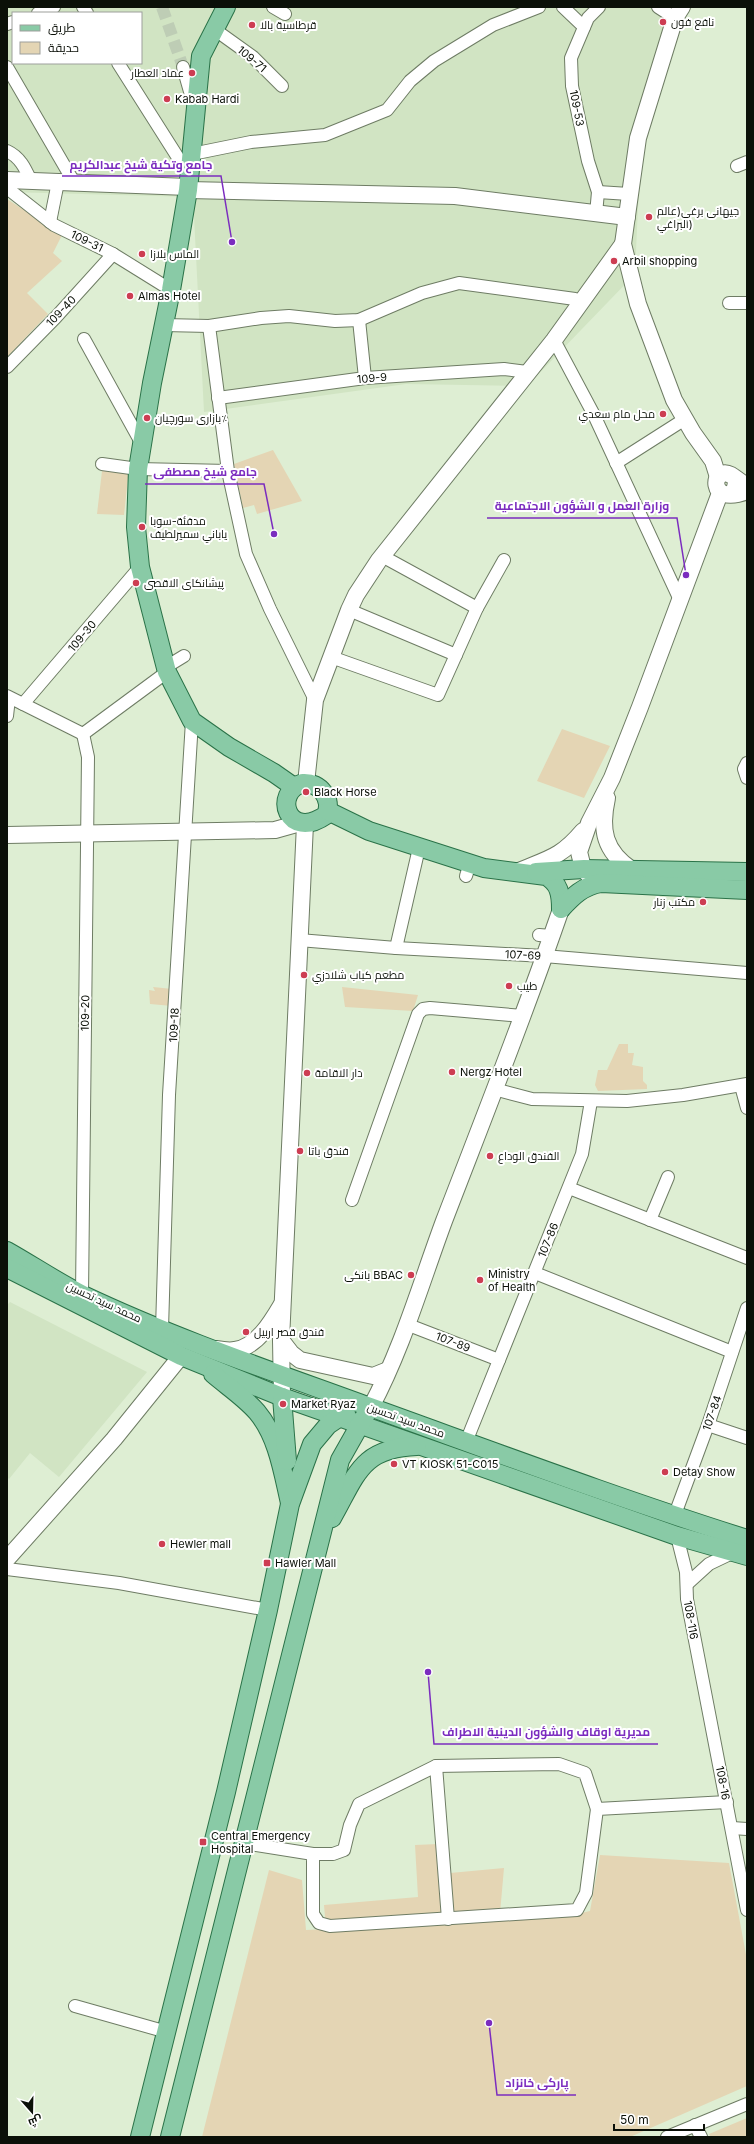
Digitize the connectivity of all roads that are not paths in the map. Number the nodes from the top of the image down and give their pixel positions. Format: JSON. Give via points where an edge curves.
{"nodes":[{"id":1,"x":54,"y":7,"type":"edge"},
{"id":2,"x":226,"y":7,"type":"edge"},
{"id":3,"x":273,"y":7,"type":"edge"},
{"id":4,"x":539,"y":7,"type":"edge"},
{"id":5,"x":563,"y":7,"type":"edge"},
{"id":6,"x":599,"y":7,"type":"edge"},
{"id":7,"x":658,"y":7,"type":"edge"},
{"id":8,"x":41,"y":12,"type":"edge"},
{"id":9,"x":678,"y":12,"type":"edge"},
{"id":10,"x":285,"y":14,"type":"dead end"},
{"id":11,"x":584,"y":27,"type":"junction"},
{"id":12,"x":220,"y":34,"type":"dead end"},
{"id":13,"x":119,"y":64,"type":"edge"},
{"id":14,"x":7,"y":67,"type":"edge"},
{"id":15,"x":183,"y":67,"type":"tunnel mouth"},
{"id":16,"x":282,"y":86,"type":"dead end"},
{"id":17,"x":196,"y":116,"type":"junction"},
{"id":18,"x":7,"y":151,"type":"edge"},
{"id":19,"x":192,"y":154,"type":"junction"},
{"id":20,"x":7,"y":180,"type":"edge"},
{"id":21,"x":30,"y":181,"type":"junction"},
{"id":22,"x":58,"y":182,"type":"junction"},
{"id":23,"x":76,"y":184,"type":"junction"},
{"id":24,"x":188,"y":184,"type":"junction"},
{"id":25,"x":7,"y":188,"type":"edge"},
{"id":26,"x":598,"y":192,"type":"junction"},
{"id":27,"x":629,"y":194,"type":"junction"},
{"id":28,"x":596,"y":214,"type":"junction"},
{"id":29,"x":627,"y":217,"type":"junction"},
{"id":30,"x":50,"y":222,"type":"junction"},
{"id":31,"x":623,"y":244,"type":"junction"},
{"id":32,"x":113,"y":254,"type":"junction"},
{"id":33,"x":171,"y":290,"type":"junction"},
{"id":34,"x":575,"y":300,"type":"dead end"},
{"id":35,"x":729,"y":303,"type":"dead end"},
{"id":36,"x":747,"y":303,"type":"edge"},
{"id":37,"x":359,"y":320,"type":"junction"},
{"id":38,"x":164,"y":325,"type":"junction"},
{"id":39,"x":209,"y":326,"type":"junction"},
{"id":40,"x":84,"y":339,"type":"dead end"},
{"id":41,"x":554,"y":340,"type":"junction"},
{"id":42,"x":7,"y":367,"type":"edge"},
{"id":43,"x":527,"y":372,"type":"junction"},
{"id":44,"x":365,"y":378,"type":"junction"},
{"id":45,"x":218,"y":398,"type":"junction"},
{"id":46,"x":685,"y":419,"type":"junction"},
{"id":47,"x":142,"y":444,"type":"junction"},
{"id":48,"x":616,"y":463,"type":"junction"},
{"id":49,"x":102,"y":464,"type":"dead end"},
{"id":50,"x":138,"y":469,"type":"junction"},
{"id":51,"x":228,"y":471,"type":"junction"},
{"id":52,"x":727,"y":476,"type":"junction"},
{"id":53,"x":733,"y":492,"type":"edge"},
{"id":54,"x":382,"y":556,"type":"junction"},
{"id":55,"x":504,"y":560,"type":"dead end"},
{"id":56,"x":140,"y":567,"type":"junction"},
{"id":57,"x":680,"y":600,"type":"junction"},
{"id":58,"x":477,"y":608,"type":"junction"},
{"id":59,"x":349,"y":610,"type":"junction"},
{"id":60,"x":456,"y":655,"type":"junction"},
{"id":61,"x":184,"y":656,"type":"dead end"},
{"id":62,"x":331,"y":657,"type":"junction"},
{"id":63,"x":166,"y":669,"type":"junction"},
{"id":64,"x":8,"y":697,"type":"edge"},
{"id":65,"x":315,"y":700,"type":"junction"},
{"id":66,"x":23,"y":704,"type":"junction"},
{"id":67,"x":7,"y":716,"type":"edge"},
{"id":68,"x":192,"y":721,"type":"junction"},
{"id":69,"x":82,"y":734,"type":"junction"},
{"id":70,"x":747,"y":763,"type":"edge"},
{"id":71,"x":612,"y":778,"type":"junction"},
{"id":72,"x":747,"y":778,"type":"edge"},
{"id":73,"x":300,"y":785,"type":"junction"},
{"id":74,"x":328,"y":811,"type":"junction"},
{"id":75,"x":589,"y":823,"type":"junction"},
{"id":76,"x":302,"y":824,"type":"junction"},
{"id":77,"x":186,"y":830,"type":"junction"},
{"id":78,"x":86,"y":833,"type":"junction"},
{"id":79,"x":7,"y":835,"type":"edge"},
{"id":80,"x":419,"y":848,"type":"junction"},
{"id":81,"x":584,"y":869,"type":"junction"},
{"id":82,"x":632,"y":870,"type":"junction"},
{"id":83,"x":747,"y":872,"type":"edge"},
{"id":84,"x":515,"y":873,"type":"junction"},
{"id":85,"x":604,"y":884,"type":"junction"},
{"id":86,"x":747,"y":890,"type":"edge"},
{"id":87,"x":561,"y":909,"type":"junction"},
{"id":88,"x":299,"y":940,"type":"junction"},
{"id":89,"x":396,"y":948,"type":"junction"},
{"id":90,"x":544,"y":956,"type":"junction"},
{"id":91,"x":747,"y":973,"type":"edge"},
{"id":92,"x":523,"y":1016,"type":"junction"},
{"id":93,"x":744,"y":1085,"type":"edge"},
{"id":94,"x":494,"y":1089,"type":"junction"},
{"id":95,"x":591,"y":1101,"type":"junction"},
{"id":96,"x":747,"y":1108,"type":"edge"},
{"id":97,"x":668,"y":1177,"type":"dead end"},
{"id":98,"x":569,"y":1188,"type":"junction"},
{"id":99,"x":352,"y":1200,"type":"dead end"},
{"id":100,"x":650,"y":1220,"type":"junction"},
{"id":101,"x":7,"y":1251,"type":"edge"},
{"id":102,"x":747,"y":1258,"type":"edge"},
{"id":103,"x":7,"y":1268,"type":"edge"},
{"id":104,"x":535,"y":1273,"type":"junction"},
{"id":105,"x":82,"y":1294,"type":"junction"},
{"id":106,"x":283,"y":1303,"type":"junction"},
{"id":107,"x":747,"y":1308,"type":"edge"},
{"id":108,"x":406,"y":1324,"type":"junction"},
{"id":109,"x":162,"y":1330,"type":"junction"},
{"id":110,"x":281,"y":1340,"type":"junction"},
{"id":111,"x":214,"y":1349,"type":"junction"},
{"id":112,"x":732,"y":1352,"type":"junction"},
{"id":113,"x":181,"y":1356,"type":"junction"},
{"id":114,"x":499,"y":1360,"type":"junction"},
{"id":115,"x":201,"y":1364,"type":"junction"},
{"id":116,"x":388,"y":1370,"type":"junction"},
{"id":117,"x":282,"y":1376,"type":"junction"},
{"id":118,"x":302,"y":1383,"type":"junction"},
{"id":119,"x":282,"y":1397,"type":"junction"},
{"id":120,"x":371,"y":1407,"type":"junction"},
{"id":121,"x":338,"y":1417,"type":"junction"},
{"id":122,"x":359,"y":1424,"type":"junction"},
{"id":123,"x":708,"y":1425,"type":"junction"},
{"id":124,"x":747,"y":1438,"type":"edge"},
{"id":125,"x":466,"y":1442,"type":"junction"},
{"id":126,"x":424,"y":1446,"type":"junction"},
{"id":127,"x":340,"y":1460,"type":"junction"},
{"id":128,"x":290,"y":1504,"type":"junction"},
{"id":129,"x":674,"y":1517,"type":"junction"},
{"id":130,"x":677,"y":1536,"type":"junction"},
{"id":131,"x":320,"y":1537,"type":"junction"},
{"id":132,"x":747,"y":1539,"type":"edge"},
{"id":133,"x":739,"y":1555,"type":"edge"},
{"id":134,"x":7,"y":1559,"type":"edge"},
{"id":135,"x":7,"y":1570,"type":"edge"},
{"id":136,"x":687,"y":1584,"type":"junction"},
{"id":137,"x":268,"y":1610,"type":"junction"},
{"id":138,"x":698,"y":1656,"type":"joint"},
{"id":139,"x":436,"y":1766,"type":"junction"},
{"id":140,"x":727,"y":1802,"type":"junction"},
{"id":141,"x":597,"y":1809,"type":"junction"},
{"id":142,"x":732,"y":1828,"type":"junction"},
{"id":143,"x":747,"y":1829,"type":"edge"},
{"id":144,"x":243,"y":1843,"type":"junction"},
{"id":145,"x":313,"y":1854,"type":"junction"},
{"id":146,"x":747,"y":1910,"type":"edge"},
{"id":147,"x":448,"y":1919,"type":"junction"},
{"id":148,"x":75,"y":2006,"type":"dead end"},
{"id":149,"x":167,"y":2032,"type":"junction"},
{"id":150,"x":747,"y":2104,"type":"edge"},
{"id":151,"x":696,"y":2125,"type":"junction"},
{"id":152,"x":140,"y":2137,"type":"edge"},
{"id":153,"x":170,"y":2137,"type":"edge"},
{"id":154,"x":667,"y":2137,"type":"edge"},
{"id":155,"x":701,"y":2137,"type":"edge"}],
"edges":[{"from":1,"to":8,"type":"street"},
{"from":2,"to":17,"type":"main road","via":[[201,56]]},
{"from":3,"to":10,"type":"street"},
{"from":4,"to":19,"type":"street","via":[[493,25],[434,61],[410,81],[387,110],[325,135],[251,142]]},
{"from":5,"to":11,"type":"street"},
{"from":6,"to":11,"type":"street","name":"109-53","via":[[588,18]]},
{"from":7,"to":9,"type":"street"},
{"from":9,"to":27,"type":"main road","via":[[638,138]]},
{"from":11,"to":26,"type":"street","name":"109-53","via":[[571,58],[572,86],[588,161]]},
{"from":12,"to":16,"type":"street","name":"109-71","via":[[253,57]]},
{"from":13,"to":24,"type":"street"},
{"from":14,"to":23,"type":"street"},
{"from":15,"to":17,"type":"street"},
{"from":17,"to":19,"type":"main road"},
{"from":18,"to":21,"type":"street","via":[[16,155],[26,168]]},
{"from":19,"to":24,"type":"main road"},
{"from":20,"to":21,"type":"main road"},
{"from":21,"to":22,"type":"main road"},
{"from":22,"to":23,"type":"main road"},
{"from":22,"to":30,"type":"street"},
{"from":23,"to":24,"type":"main road"},
{"from":24,"to":28,"type":"main road","via":[[455,196]]},
{"from":24,"to":33,"type":"main road"},
{"from":25,"to":30,"type":"street","name":"109-31"},
{"from":26,"to":27,"type":"street"},
{"from":26,"to":28,"type":"street","name":"109-53"},
{"from":27,"to":29,"type":"main road"},
{"from":28,"to":29,"type":"main road"},
{"from":29,"to":31,"type":"main road"},
{"from":30,"to":32,"type":"street","name":"109-31"},
{"from":31,"to":41,"type":"main road"},
{"from":31,"to":46,"type":"main road","via":[[638,304],[674,400]]},
{"from":32,"to":33,"type":"street","name":"109-31"},
{"from":32,"to":42,"type":"street","name":"109-40"},
{"from":33,"to":38,"type":"main road"},
{"from":34,"to":37,"type":"street","via":[[459,283],[422,293]]},
{"from":35,"to":36,"type":"street"},
{"from":37,"to":39,"type":"street","via":[[335,321],[289,316]]},
{"from":37,"to":44,"type":"street"},
{"from":38,"to":39,"type":"street"},
{"from":38,"to":47,"type":"main road"},
{"from":39,"to":45,"type":"street"},
{"from":40,"to":47,"type":"street"},
{"from":41,"to":43,"type":"main road"},
{"from":41,"to":48,"type":"street"},
{"from":43,"to":44,"type":"street","name":"109-9","via":[[504,369]]},
{"from":43,"to":54,"type":"main road"},
{"from":44,"to":45,"type":"street","name":"109-9"},
{"from":45,"to":51,"type":"street"},
{"from":46,"to":48,"type":"street"},
{"from":46,"to":52,"type":"main road","via":[[713,461]]},
{"from":47,"to":50,"type":"main road"},
{"from":48,"to":57,"type":"street"},
{"from":49,"to":50,"type":"street"},
{"from":50,"to":51,"type":"street"},
{"from":50,"to":56,"type":"main road","via":[[136,527]]},
{"from":51,"to":65,"type":"street","via":[[246,554]]},
{"from":52,"to":53,"type":"main road","via":[[741,482]]},
{"from":52,"to":53,"type":"main road","via":[[715,482],[716,488]]},
{"from":53,"to":57,"type":"main road"},
{"from":54,"to":58,"type":"street"},
{"from":54,"to":59,"type":"main road"},
{"from":55,"to":58,"type":"street"},
{"from":56,"to":63,"type":"main road"},
{"from":56,"to":66,"type":"street","name":"109-30"},
{"from":57,"to":71,"type":"main road"},
{"from":58,"to":60,"type":"street"},
{"from":59,"to":60,"type":"street"},
{"from":59,"to":62,"type":"main road"},
{"from":60,"to":62,"type":"street","via":[[438,695]]},
{"from":61,"to":63,"type":"street"},
{"from":62,"to":65,"type":"main road"},
{"from":63,"to":68,"type":"main road"},
{"from":63,"to":69,"type":"street"},
{"from":64,"to":66,"type":"street"},
{"from":64,"to":67,"type":"street"},
{"from":65,"to":73,"type":"main road"},
{"from":66,"to":69,"type":"street"},
{"from":68,"to":73,"type":"main road","via":[[229,748]]},
{"from":68,"to":77,"type":"street","name":"109-18"},
{"from":69,"to":78,"type":"street","name":"109-20","via":[[88,757]]},
{"from":70,"to":72,"type":"street","via":[[744,769]]},
{"from":71,"to":75,"type":"main road"},
{"from":71,"to":82,"type":"main road","via":[[603,820],[604,832],[614,854]]},
{"from":73,"to":74,"type":"main road","via":[[314,784],[322,789]]},
{"from":73,"to":76,"type":"main road","via":[[287,798],[287,810],[294,820]]},
{"from":74,"to":76,"type":"main road","via":[[315,822]]},
{"from":74,"to":80,"type":"main road","via":[[357,827]]},
{"from":75,"to":81,"type":"main road","via":[[579,852]]},
{"from":75,"to":84,"type":"main road","via":[[560,854]]},
{"from":76,"to":77,"type":"main road","via":[[275,830]]},
{"from":76,"to":88,"type":"main road"},
{"from":77,"to":78,"type":"main road"},
{"from":77,"to":109,"type":"street","name":"109-18","via":[[169,1103]]},
{"from":78,"to":79,"type":"main road"},
{"from":78,"to":105,"type":"street","name":"109-20"},
{"from":80,"to":84,"type":"main road","via":[[468,870]]},
{"from":80,"to":89,"type":"street"},
{"from":81,"to":82,"type":"main road"},
{"from":81,"to":84,"type":"main road"},
{"from":81,"to":85,"type":"main road","via":[[591,878]]},
{"from":82,"to":83,"type":"main road"},
{"from":84,"to":87,"type":"main road","via":[[546,876],[552,880],[560,893]]},
{"from":85,"to":86,"type":"main road"},
{"from":85,"to":87,"type":"main road","via":[[593,884],[579,891]]},
{"from":87,"to":90,"type":"main road","via":[[545,936]]},
{"from":88,"to":89,"type":"street","name":"107-69"},
{"from":88,"to":106,"type":"main road"},
{"from":89,"to":90,"type":"street","name":"107-69"},
{"from":90,"to":91,"type":"street","name":"107-69"},
{"from":90,"to":92,"type":"main road"},
{"from":92,"to":94,"type":"main road"},
{"from":92,"to":99,"type":"street","via":[[430,1008],[423,1009],[418,1014]]},
{"from":93,"to":95,"type":"street","via":[[627,1100]]},
{"from":93,"to":96,"type":"street"},
{"from":94,"to":95,"type":"street","via":[[532,1099]]},
{"from":94,"to":108,"type":"main road"},
{"from":95,"to":98,"type":"street","name":"107-86","via":[[582,1154]]},
{"from":97,"to":100,"type":"street"},
{"from":98,"to":100,"type":"street"},
{"from":98,"to":104,"type":"street","name":"107-86"},
{"from":100,"to":102,"type":"street"},
{"from":101,"to":105,"type":"main road","name":"محمد سید تحسین"},
{"from":103,"to":113,"type":"main road"},
{"from":104,"to":112,"type":"street"},
{"from":104,"to":114,"type":"street","name":"107-86"},
{"from":105,"to":109,"type":"main road","name":"محمد سید تحسین"},
{"from":106,"to":110,"type":"main road"},
{"from":106,"to":111,"type":"main road","via":[[257,1339],[236,1350]]},
{"from":107,"to":112,"type":"street","name":"107-84"},
{"from":108,"to":114,"type":"street","name":"107-89"},
{"from":108,"to":116,"type":"main road"},
{"from":109,"to":111,"type":"main road","name":"محمد سید تحسین"},
{"from":110,"to":116,"type":"main road","via":[[300,1360],[373,1376]]},
{"from":110,"to":117,"type":"main road"},
{"from":111,"to":117,"type":"main road","name":"محمد سید تحسین"},
{"from":112,"to":123,"type":"street","name":"107-84"},
{"from":113,"to":115,"type":"main road"},
{"from":113,"to":134,"type":"main road","via":[[114,1439]]},
{"from":114,"to":125,"type":"street","name":"107-86"},
{"from":115,"to":119,"type":"main road"},
{"from":115,"to":128,"type":"main road","via":[[257,1412],[267,1427],[281,1463]]},
{"from":116,"to":120,"type":"main road"},
{"from":117,"to":118,"type":"main road","name":"محمد سید تحسین"},
{"from":117,"to":119,"type":"main road"},
{"from":118,"to":120,"type":"main road","name":"محمد سید تحسین"},
{"from":118,"to":121,"type":"main road","via":[[332,1404]]},
{"from":119,"to":121,"type":"main road"},
{"from":119,"to":128,"type":"main road"},
{"from":120,"to":121,"type":"main road"},
{"from":120,"to":122,"type":"main road"},
{"from":120,"to":125,"type":"main road","name":"محمد سید تحسین"},
{"from":121,"to":122,"type":"main road"},
{"from":121,"to":127,"type":"main road","via":[[342,1431]]},
{"from":121,"to":128,"type":"main road","via":[[312,1444]]},
{"from":122,"to":126,"type":"main road"},
{"from":122,"to":127,"type":"main road"},
{"from":123,"to":124,"type":"street"},
{"from":123,"to":129,"type":"street","name":"107-84"},
{"from":125,"to":129,"type":"main road","name":"محمد سید تحسین"},
{"from":126,"to":130,"type":"main road"},
{"from":126,"to":131,"type":"main road","via":[[390,1449],[373,1457],[358,1474]]},
{"from":127,"to":131,"type":"main road"},
{"from":128,"to":137,"type":"main road"},
{"from":129,"to":132,"type":"main road","name":"محمد سید تحسین"},
{"from":130,"to":133,"type":"main road"},
{"from":130,"to":136,"type":"street","name":"108-116"},
{"from":131,"to":144,"type":"main road"},
{"from":133,"to":136,"type":"street","name":"108-116","via":[[709,1564]]},
{"from":135,"to":137,"type":"street","via":[[118,1583]]},
{"from":136,"to":138,"type":"street","name":"108-116","via":[[687,1599]]},
{"from":137,"to":149,"type":"main road"},
{"from":138,"to":140,"type":"street","name":"108-16"},
{"from":139,"to":141,"type":"street","via":[[559,1764],[585,1773]]},
{"from":139,"to":145,"type":"street","via":[[359,1804],[350,1825],[344,1850],[333,1854]]},
{"from":139,"to":147,"type":"street"},
{"from":140,"to":141,"type":"street"},
{"from":140,"to":142,"type":"street","name":"108-16"},
{"from":141,"to":147,"type":"street","via":[[586,1893],[577,1910]]},
{"from":142,"to":143,"type":"street"},
{"from":142,"to":146,"type":"street","name":"108-16"},
{"from":144,"to":145,"type":"street"},
{"from":144,"to":153,"type":"main road"},
{"from":145,"to":147,"type":"street","via":[[313,1914],[319,1923],[330,1926]]},
{"from":148,"to":149,"type":"street"},
{"from":149,"to":152,"type":"main road"},
{"from":150,"to":151,"type":"street"},
{"from":151,"to":154,"type":"street"},
{"from":151,"to":155,"type":"street"}]}
